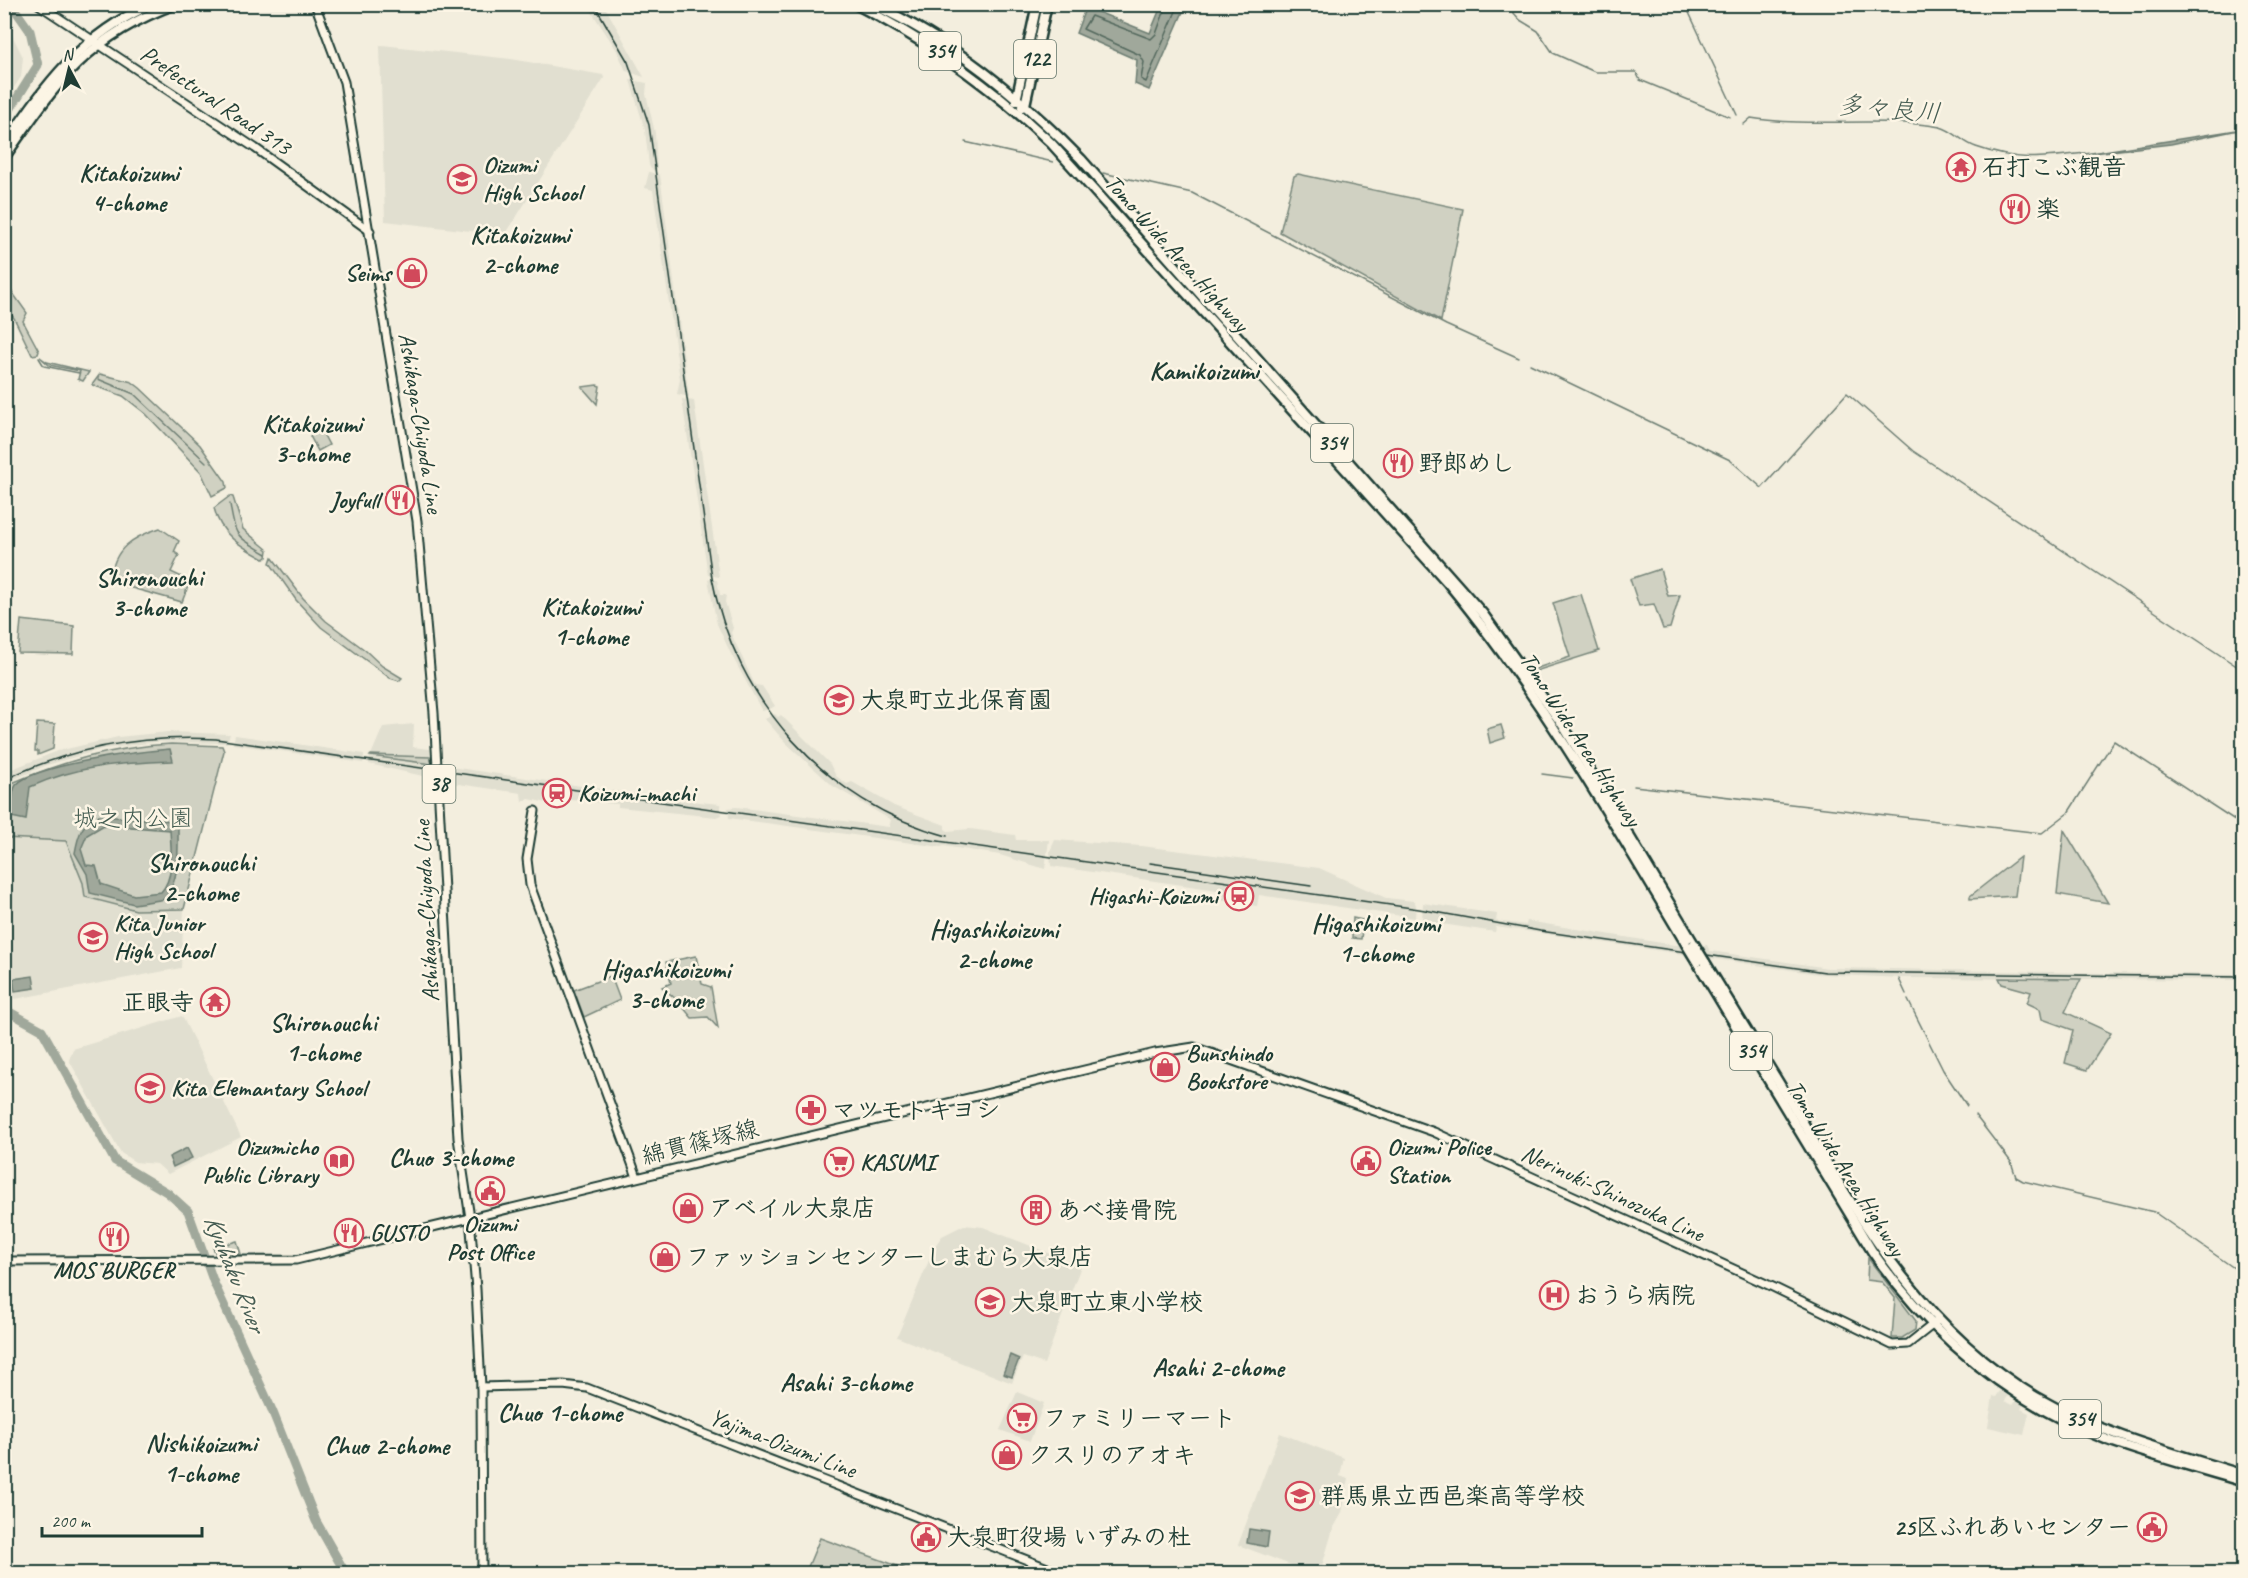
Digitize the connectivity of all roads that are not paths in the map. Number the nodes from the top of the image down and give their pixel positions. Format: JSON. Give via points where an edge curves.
{"nodes":[{"id":1,"x":38,"y":4,"type":"edge"},
{"id":2,"x":152,"y":4,"type":"edge"},
{"id":3,"x":176,"y":4,"type":"edge"},
{"id":4,"x":315,"y":4,"type":"edge"},
{"id":5,"x":855,"y":4,"type":"edge"},
{"id":6,"x":872,"y":4,"type":"edge"},
{"id":7,"x":1037,"y":4,"type":"edge"},
{"id":8,"x":1047,"y":4,"type":"edge"},
{"id":9,"x":94,"y":42,"type":"junction"},
{"id":10,"x":1016,"y":96,"type":"junction"},
{"id":11,"x":1025,"y":105,"type":"junction"},
{"id":12,"x":1017,"y":110,"type":"junction"},
{"id":13,"x":4,"y":146,"type":"edge"},
{"id":14,"x":4,"y":158,"type":"edge"},
{"id":15,"x":370,"y":231,"type":"junction"},
{"id":16,"x":535,"y":811,"type":"dead end"},
{"id":17,"x":1690,"y":944,"type":"junction"},
{"id":18,"x":637,"y":1177,"type":"junction"},
{"id":19,"x":470,"y":1218,"type":"junction"},
{"id":20,"x":4,"y":1260,"type":"edge"},
{"id":21,"x":1935,"y":1323,"type":"junction"},
{"id":22,"x":481,"y":1386,"type":"junction"},
{"id":23,"x":2244,"y":1475,"type":"edge"},
{"id":24,"x":2244,"y":1482,"type":"edge"},
{"id":25,"x":482,"y":1574,"type":"edge"},
{"id":26,"x":1064,"y":1574,"type":"edge"}],
"edges":[{"from":1,"to":9,"type":"main road","name":"Prefectural Road 313"},
{"from":2,"to":9,"type":"highway","via":[[120,20]]},
{"from":3,"to":9,"type":"highway"},
{"from":4,"to":15,"type":"main road","name":"Ashikaga-Chiyoda Line","number":"38","via":[[342,72]]},
{"from":5,"to":12,"type":"highway","name":"Tomo Wide Area Highway","number":"354","via":[[936,49]]},
{"from":6,"to":10,"type":"highway","name":"Tomo Wide Area Highway","number":"354","via":[[979,66]]},
{"from":7,"to":10,"type":"highway","number":"122"},
{"from":8,"to":11,"type":"highway","number":"122"},
{"from":9,"to":13,"type":"highway","via":[[51,80]]},
{"from":9,"to":14,"type":"highway","via":[[62,78]]},
{"from":9,"to":15,"type":"main road","name":"Prefectural Road 313","via":[[255,148]]},
{"from":10,"to":11,"type":"highway","name":"Tomo Wide Area Highway","number":"354"},
{"from":10,"to":12,"type":"highway","number":"122"},
{"from":11,"to":12,"type":"highway","number":"122"},
{"from":11,"to":17,"type":"highway","name":"Tomo Wide Area Highway","number":"354","via":[[1088,167],[1483,614],[1564,727]]},
{"from":12,"to":17,"type":"highway","name":"Tomo Wide Area Highway","number":"354","via":[[1170,273],[1486,630],[1582,771]]},
{"from":15,"to":19,"type":"main road","name":"Ashikaga-Chiyoda Line","number":"38","via":[[417,521],[434,712],[458,1138]]},
{"from":16,"to":18,"type":"main road","via":[[528,878]]},
{"from":17,"to":21,"type":"highway","name":"Tomo Wide Area Highway","number":"354","bridge":true,"via":[[1872,1251],[1900,1290]]},
{"from":18,"to":19,"type":"main road","name":"綿貫篠塚線"},
{"from":18,"to":21,"type":"main road","name":"Nerinuki-Shinozuka Line","via":[[1155,1053],[1194,1047],[1434,1132],[1775,1288],[1892,1346],[1908,1344]]},
{"from":19,"to":20,"type":"main road","name":"綿貫篠塚線","via":[[296,1260]]},
{"from":19,"to":22,"type":"main road","name":"Ashikaga-Chiyoda Line","number":"38"},
{"from":21,"to":23,"type":"highway","name":"Tomo Wide Area Highway","number":"354","via":[[2005,1377],[2061,1410],[2139,1442]]},
{"from":21,"to":24,"type":"highway","name":"Tomo Wide Area Highway","number":"354","via":[[1992,1378],[2049,1413],[2109,1440]]},
{"from":22,"to":25,"type":"main road","name":"Ashikaga-Chiyoda Line","number":"38"},
{"from":22,"to":26,"type":"main road","name":"Yajima-Oizumi Line","via":[[587,1388]]}]}
